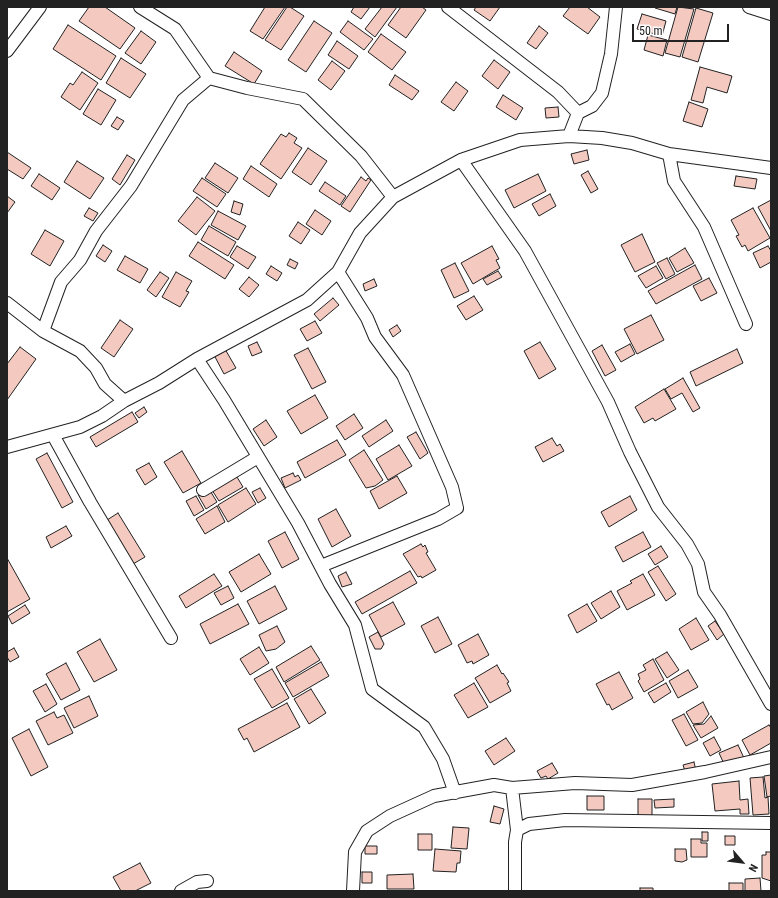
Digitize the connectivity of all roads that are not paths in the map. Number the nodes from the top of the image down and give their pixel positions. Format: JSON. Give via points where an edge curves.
{"nodes":[{"id":1,"x":40,"y":7,"type":"edge"},
{"id":2,"x":140,"y":7,"type":"edge"},
{"id":3,"x":448,"y":7,"type":"edge"},
{"id":4,"x":616,"y":7,"type":"edge"},
{"id":5,"x":749,"y":7,"type":"edge"},
{"id":6,"x":771,"y":14,"type":"edge"},
{"id":7,"x":7,"y":51,"type":"edge"},
{"id":8,"x":209,"y":78,"type":"junction"},
{"id":9,"x":578,"y":114,"type":"junction"},
{"id":10,"x":569,"y":136,"type":"junction"},
{"id":11,"x":669,"y":154,"type":"junction"},
{"id":12,"x":461,"y":160,"type":"junction"},
{"id":13,"x":771,"y":168,"type":"edge"},
{"id":14,"x":393,"y":197,"type":"junction"},
{"id":15,"x":338,"y":272,"type":"junction"},
{"id":16,"x":7,"y":303,"type":"edge"},
{"id":17,"x":746,"y":324,"type":"dead end"},
{"id":18,"x":43,"y":331,"type":"junction"},
{"id":19,"x":197,"y":358,"type":"junction"},
{"id":20,"x":124,"y":401,"type":"junction"},
{"id":21,"x":53,"y":435,"type":"junction"},
{"id":22,"x":7,"y":447,"type":"edge"},
{"id":23,"x":258,"y":458,"type":"junction"},
{"id":24,"x":203,"y":490,"type":"dead end"},
{"id":25,"x":321,"y":566,"type":"junction"},
{"id":26,"x":170,"y":638,"type":"dead end"},
{"id":27,"x":771,"y":704,"type":"edge"},
{"id":28,"x":771,"y":757,"type":"edge"},
{"id":29,"x":512,"y":788,"type":"junction"},
{"id":30,"x":455,"y":793,"type":"junction"},
{"id":31,"x":771,"y":822,"type":"edge"},
{"id":32,"x":517,"y":830,"type":"junction"},
{"id":33,"x":207,"y":881,"type":"dead end"},
{"id":34,"x":181,"y":891,"type":"edge"},
{"id":35,"x":353,"y":891,"type":"edge"},
{"id":36,"x":516,"y":891,"type":"edge"}],
"edges":[{"from":1,"to":7,"type":"street"},
{"from":2,"to":8,"type":"street","via":[[175,29]]},
{"from":3,"to":9,"type":"street","via":[[558,92]]},
{"from":4,"to":9,"type":"street","via":[[611,54],[602,93],[592,106]]},
{"from":5,"to":6,"type":"street"},
{"from":8,"to":14,"type":"street","via":[[304,99],[362,156]]},
{"from":8,"to":18,"type":"street","via":[[183,100],[131,186],[96,231],[80,260],[61,282]]},
{"from":9,"to":10,"type":"street"},
{"from":10,"to":11,"type":"street","via":[[602,138]]},
{"from":10,"to":12,"type":"street","via":[[520,140]]},
{"from":11,"to":13,"type":"street"},
{"from":11,"to":17,"type":"street","via":[[674,181],[704,227]]},
{"from":12,"to":14,"type":"street"},
{"from":12,"to":27,"type":"street","via":[[525,251],[608,402],[658,507],[687,544],[698,564],[704,592]]},
{"from":14,"to":15,"type":"street","via":[[360,233]]},
{"from":15,"to":19,"type":"street","via":[[307,300]]},
{"from":15,"to":25,"type":"street","via":[[367,318],[375,337],[403,375],[452,487],[457,508],[438,519]]},
{"from":16,"to":18,"type":"street"},
{"from":18,"to":20,"type":"street","via":[[80,351],[96,368],[105,384]]},
{"from":19,"to":20,"type":"street","via":[[159,383]]},
{"from":19,"to":23,"type":"street"},
{"from":20,"to":21,"type":"street","via":[[80,427]]},
{"from":21,"to":22,"type":"street"},
{"from":21,"to":26,"type":"street"},
{"from":23,"to":24,"type":"street"},
{"from":23,"to":25,"type":"street"},
{"from":25,"to":30,"type":"street","via":[[355,624],[372,689],[424,727],[443,759]]},
{"from":28,"to":29,"type":"street","via":[[632,785],[575,783]]},
{"from":29,"to":30,"type":"street","via":[[494,785]]},
{"from":29,"to":32,"type":"street"},
{"from":30,"to":35,"type":"street","via":[[434,796],[390,816],[367,831],[355,852]]},
{"from":31,"to":32,"type":"street","via":[[565,820],[529,824]]},
{"from":32,"to":36,"type":"street","via":[[514,842]]},
{"from":33,"to":34,"type":"street","via":[[197,882]]}]}
